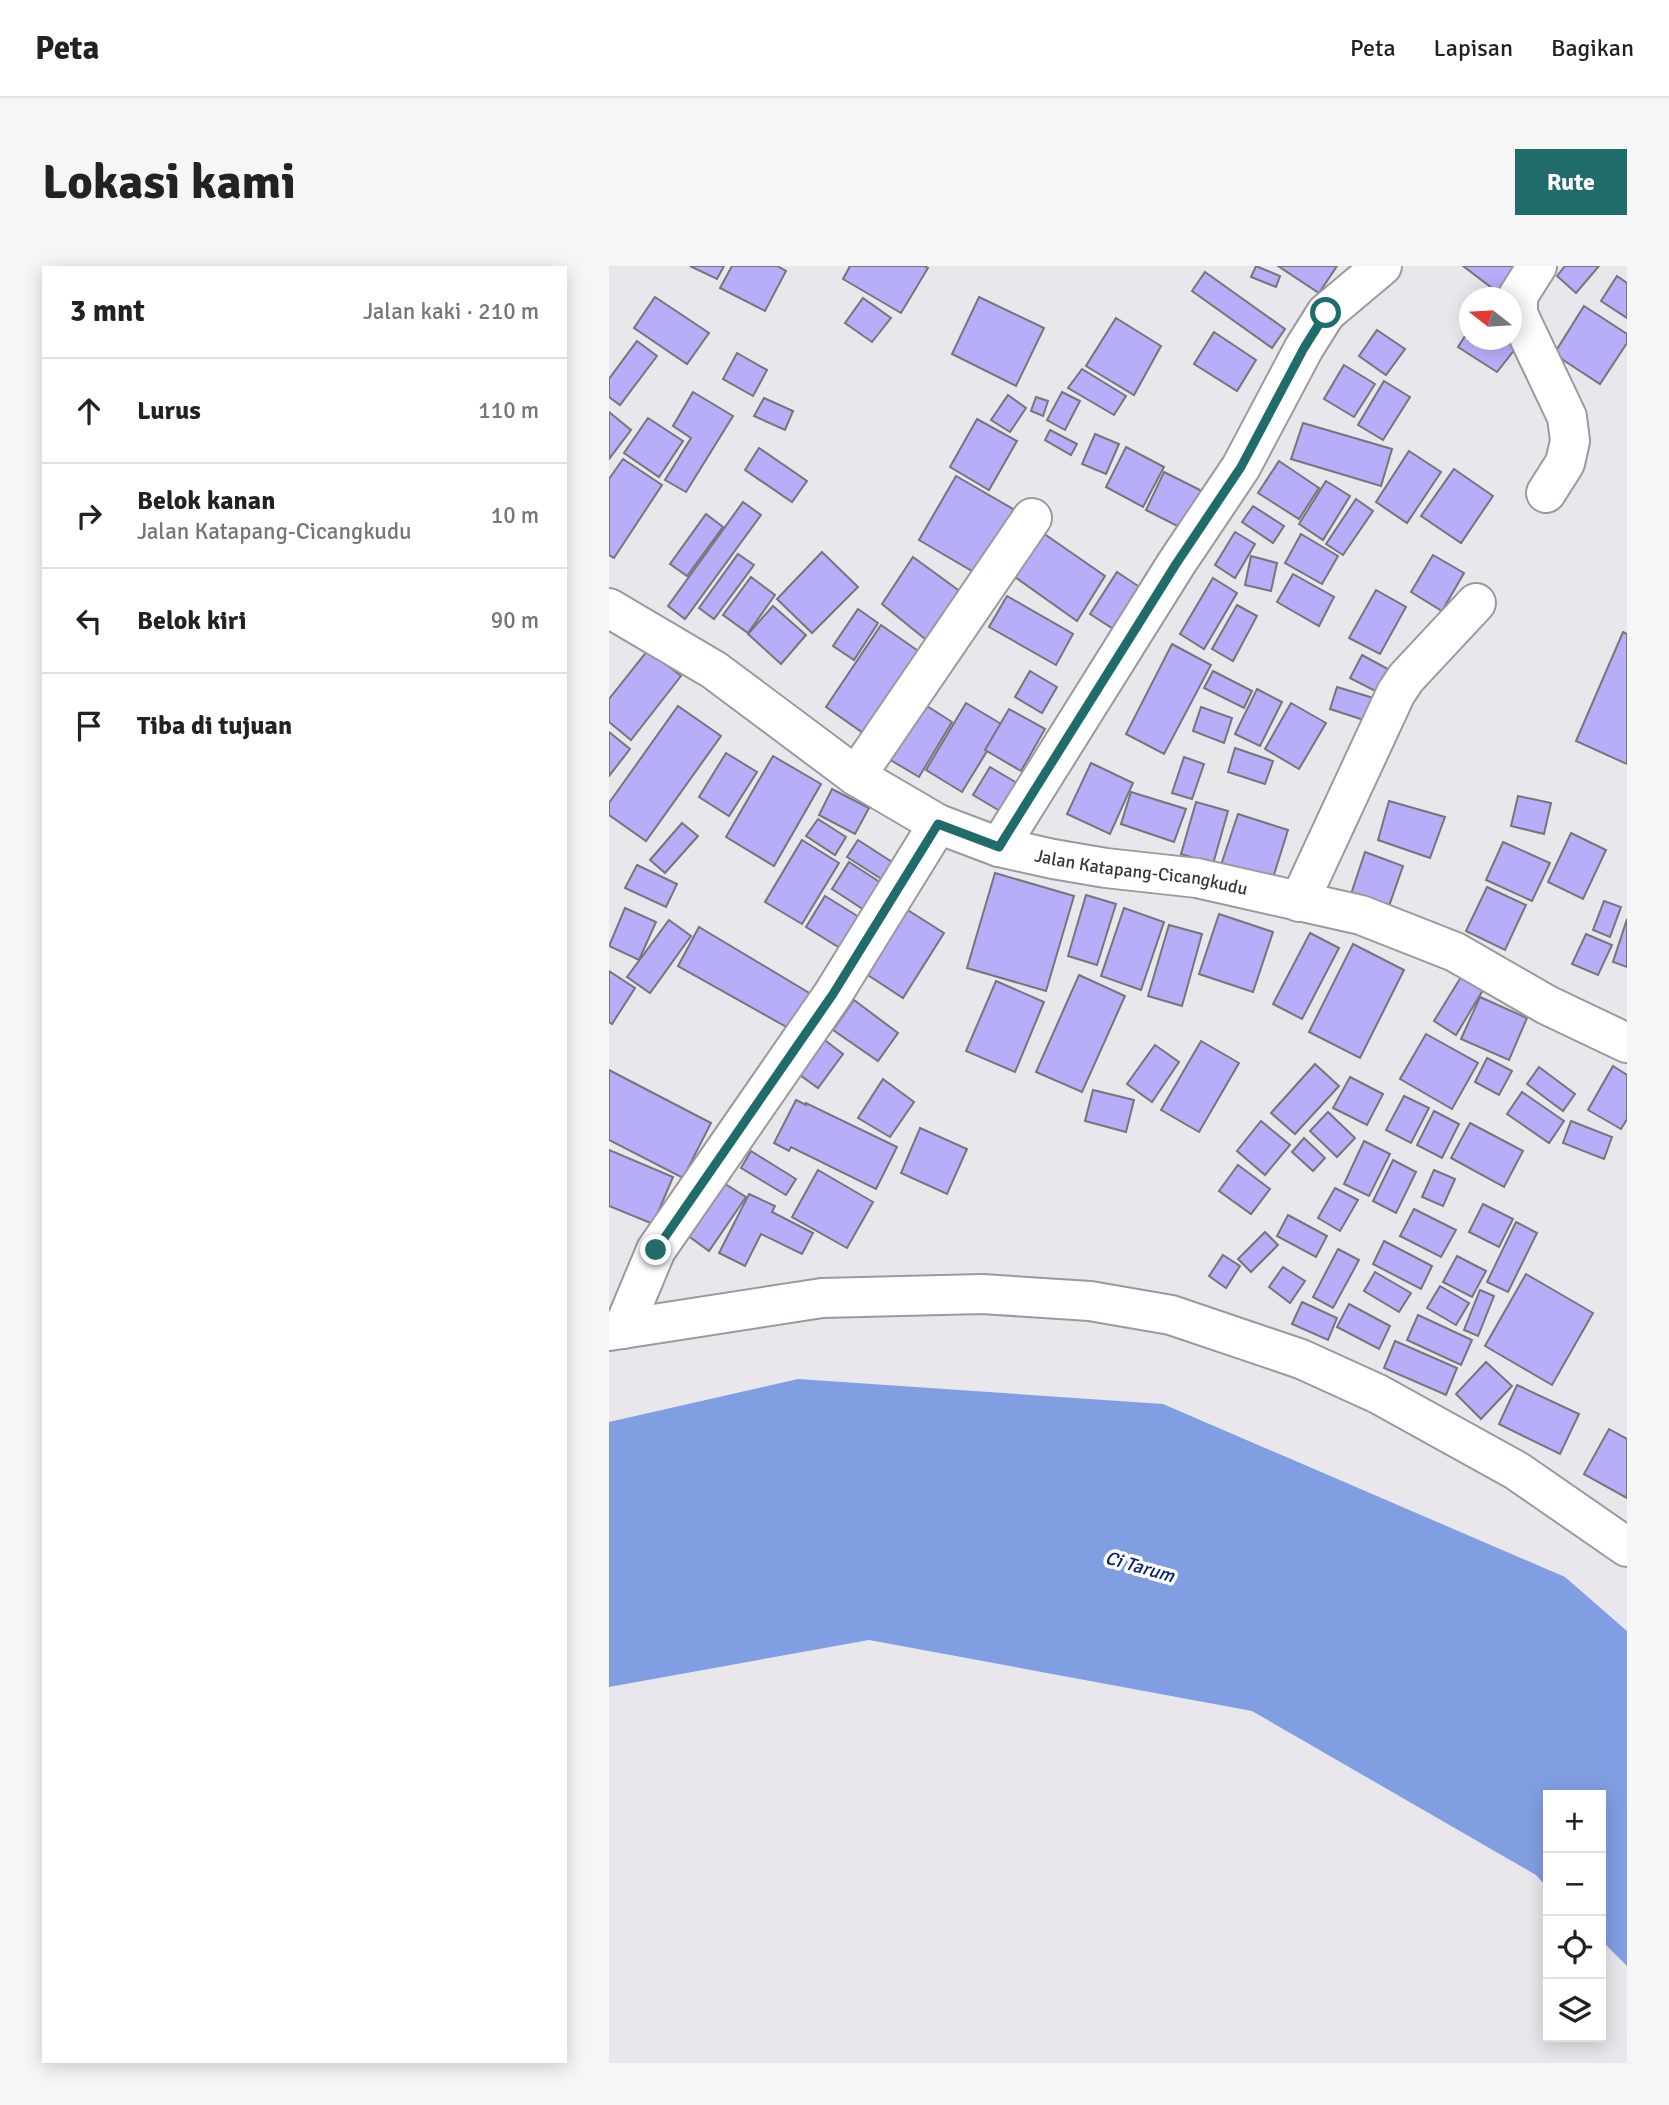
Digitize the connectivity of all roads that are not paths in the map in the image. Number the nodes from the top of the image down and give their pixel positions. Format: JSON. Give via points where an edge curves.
{"nodes":[{"id":1,"x":1382,"y":266,"type":"edge"},
{"id":2,"x":1537,"y":266,"type":"edge"},
{"id":3,"x":1546,"y":493,"type":"dead end"},
{"id":4,"x":1033,"y":518,"type":"dead end"},
{"id":5,"x":1476,"y":603,"type":"dead end"},
{"id":6,"x":609,"y":608,"type":"edge"},
{"id":7,"x":856,"y":776,"type":"junction"},
{"id":8,"x":938,"y":824,"type":"junction"},
{"id":9,"x":999,"y":847,"type":"junction"},
{"id":10,"x":1299,"y":902,"type":"junction"},
{"id":11,"x":1627,"y":1044,"type":"edge"},
{"id":12,"x":616,"y":1330,"type":"edge"},
{"id":13,"x":1627,"y":1547,"type":"edge"}],
"edges":[{"from":1,"to":9,"type":"street","via":[[1326,313],[1241,467]]},
{"from":2,"to":3,"type":"street","via":[[1518,296],[1518,314],[1567,417],[1570,441],[1565,463]]},
{"from":4,"to":7,"type":"street"},
{"from":5,"to":10,"type":"street","via":[[1396,693]]},
{"from":6,"to":7,"type":"street","name":"Jalan Katapang-Cicangkudu","via":[[714,670]]},
{"from":7,"to":8,"type":"street","name":"Jalan Katapang-Cicangkudu"},
{"from":8,"to":9,"type":"street","name":"Jalan Katapang-Cicangkudu"},
{"from":8,"to":12,"type":"street","via":[[833,994],[656,1250]]},
{"from":9,"to":10,"type":"street","name":"Jalan Katapang-Cicangkudu","via":[[1106,868],[1197,878]]},
{"from":10,"to":11,"type":"street","name":"Jalan Katapang-Cicangkudu","via":[[1361,915],[1455,952]]},
{"from":12,"to":13,"type":"street","via":[[822,1298],[969,1294],[1090,1301],[1171,1315],[1301,1359],[1378,1394],[1517,1471]]}]}
